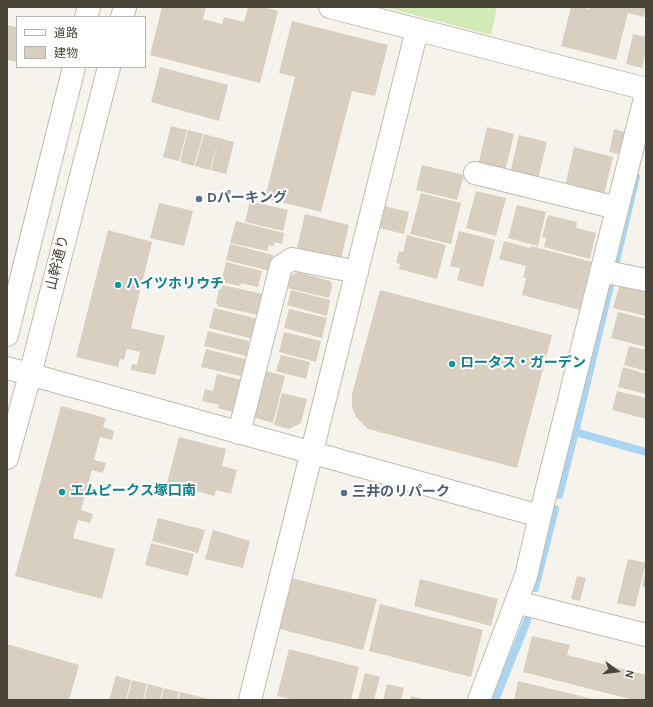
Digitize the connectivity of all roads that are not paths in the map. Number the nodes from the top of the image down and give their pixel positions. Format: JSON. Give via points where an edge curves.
{"nodes":[{"id":1,"x":330,"y":7,"type":"edge"},
{"id":2,"x":417,"y":30,"type":"junction"},
{"id":3,"x":74,"y":68,"type":"edge"},
{"id":4,"x":109,"y":68,"type":"edge"},
{"id":5,"x":646,"y":90,"type":"edge"},
{"id":6,"x":646,"y":94,"type":"edge"},
{"id":7,"x":476,"y":173,"type":"dead end"},
{"id":8,"x":617,"y":208,"type":"junction"},
{"id":9,"x":356,"y":272,"type":"junction"},
{"id":10,"x":609,"y":272,"type":"junction"},
{"id":11,"x":646,"y":280,"type":"edge"},
{"id":12,"x":7,"y":335,"type":"edge"},
{"id":13,"x":7,"y":368,"type":"edge"},
{"id":14,"x":30,"y":375,"type":"junction"},
{"id":15,"x":239,"y":432,"type":"junction"},
{"id":16,"x":312,"y":452,"type":"junction"},
{"id":17,"x":7,"y":458,"type":"edge"},
{"id":18,"x":540,"y":516,"type":"junction"},
{"id":19,"x":516,"y":602,"type":"junction"},
{"id":20,"x":646,"y":635,"type":"edge"},
{"id":21,"x":250,"y":700,"type":"edge"},
{"id":22,"x":479,"y":700,"type":"edge"}],
"edges":[{"from":1,"to":2,"type":"street"},
{"from":2,"to":5,"type":"street"},
{"from":2,"to":9,"type":"street"},
{"from":3,"to":12,"type":"street"},
{"from":4,"to":14,"type":"street","name":"山幹通り"},
{"from":6,"to":8,"type":"street"},
{"from":7,"to":8,"type":"street"},
{"from":8,"to":10,"type":"street"},
{"from":9,"to":15,"type":"street","via":[[292,259],[281,266]]},
{"from":9,"to":16,"type":"street"},
{"from":10,"to":11,"type":"street"},
{"from":10,"to":18,"type":"street"},
{"from":13,"to":14,"type":"street"},
{"from":14,"to":15,"type":"street"},
{"from":14,"to":17,"type":"street","name":"山幹通り"},
{"from":15,"to":16,"type":"street"},
{"from":16,"to":18,"type":"street"},
{"from":16,"to":21,"type":"street"},
{"from":18,"to":19,"type":"street","via":[[526,576]]},
{"from":19,"to":20,"type":"street"},
{"from":19,"to":22,"type":"street"}]}
